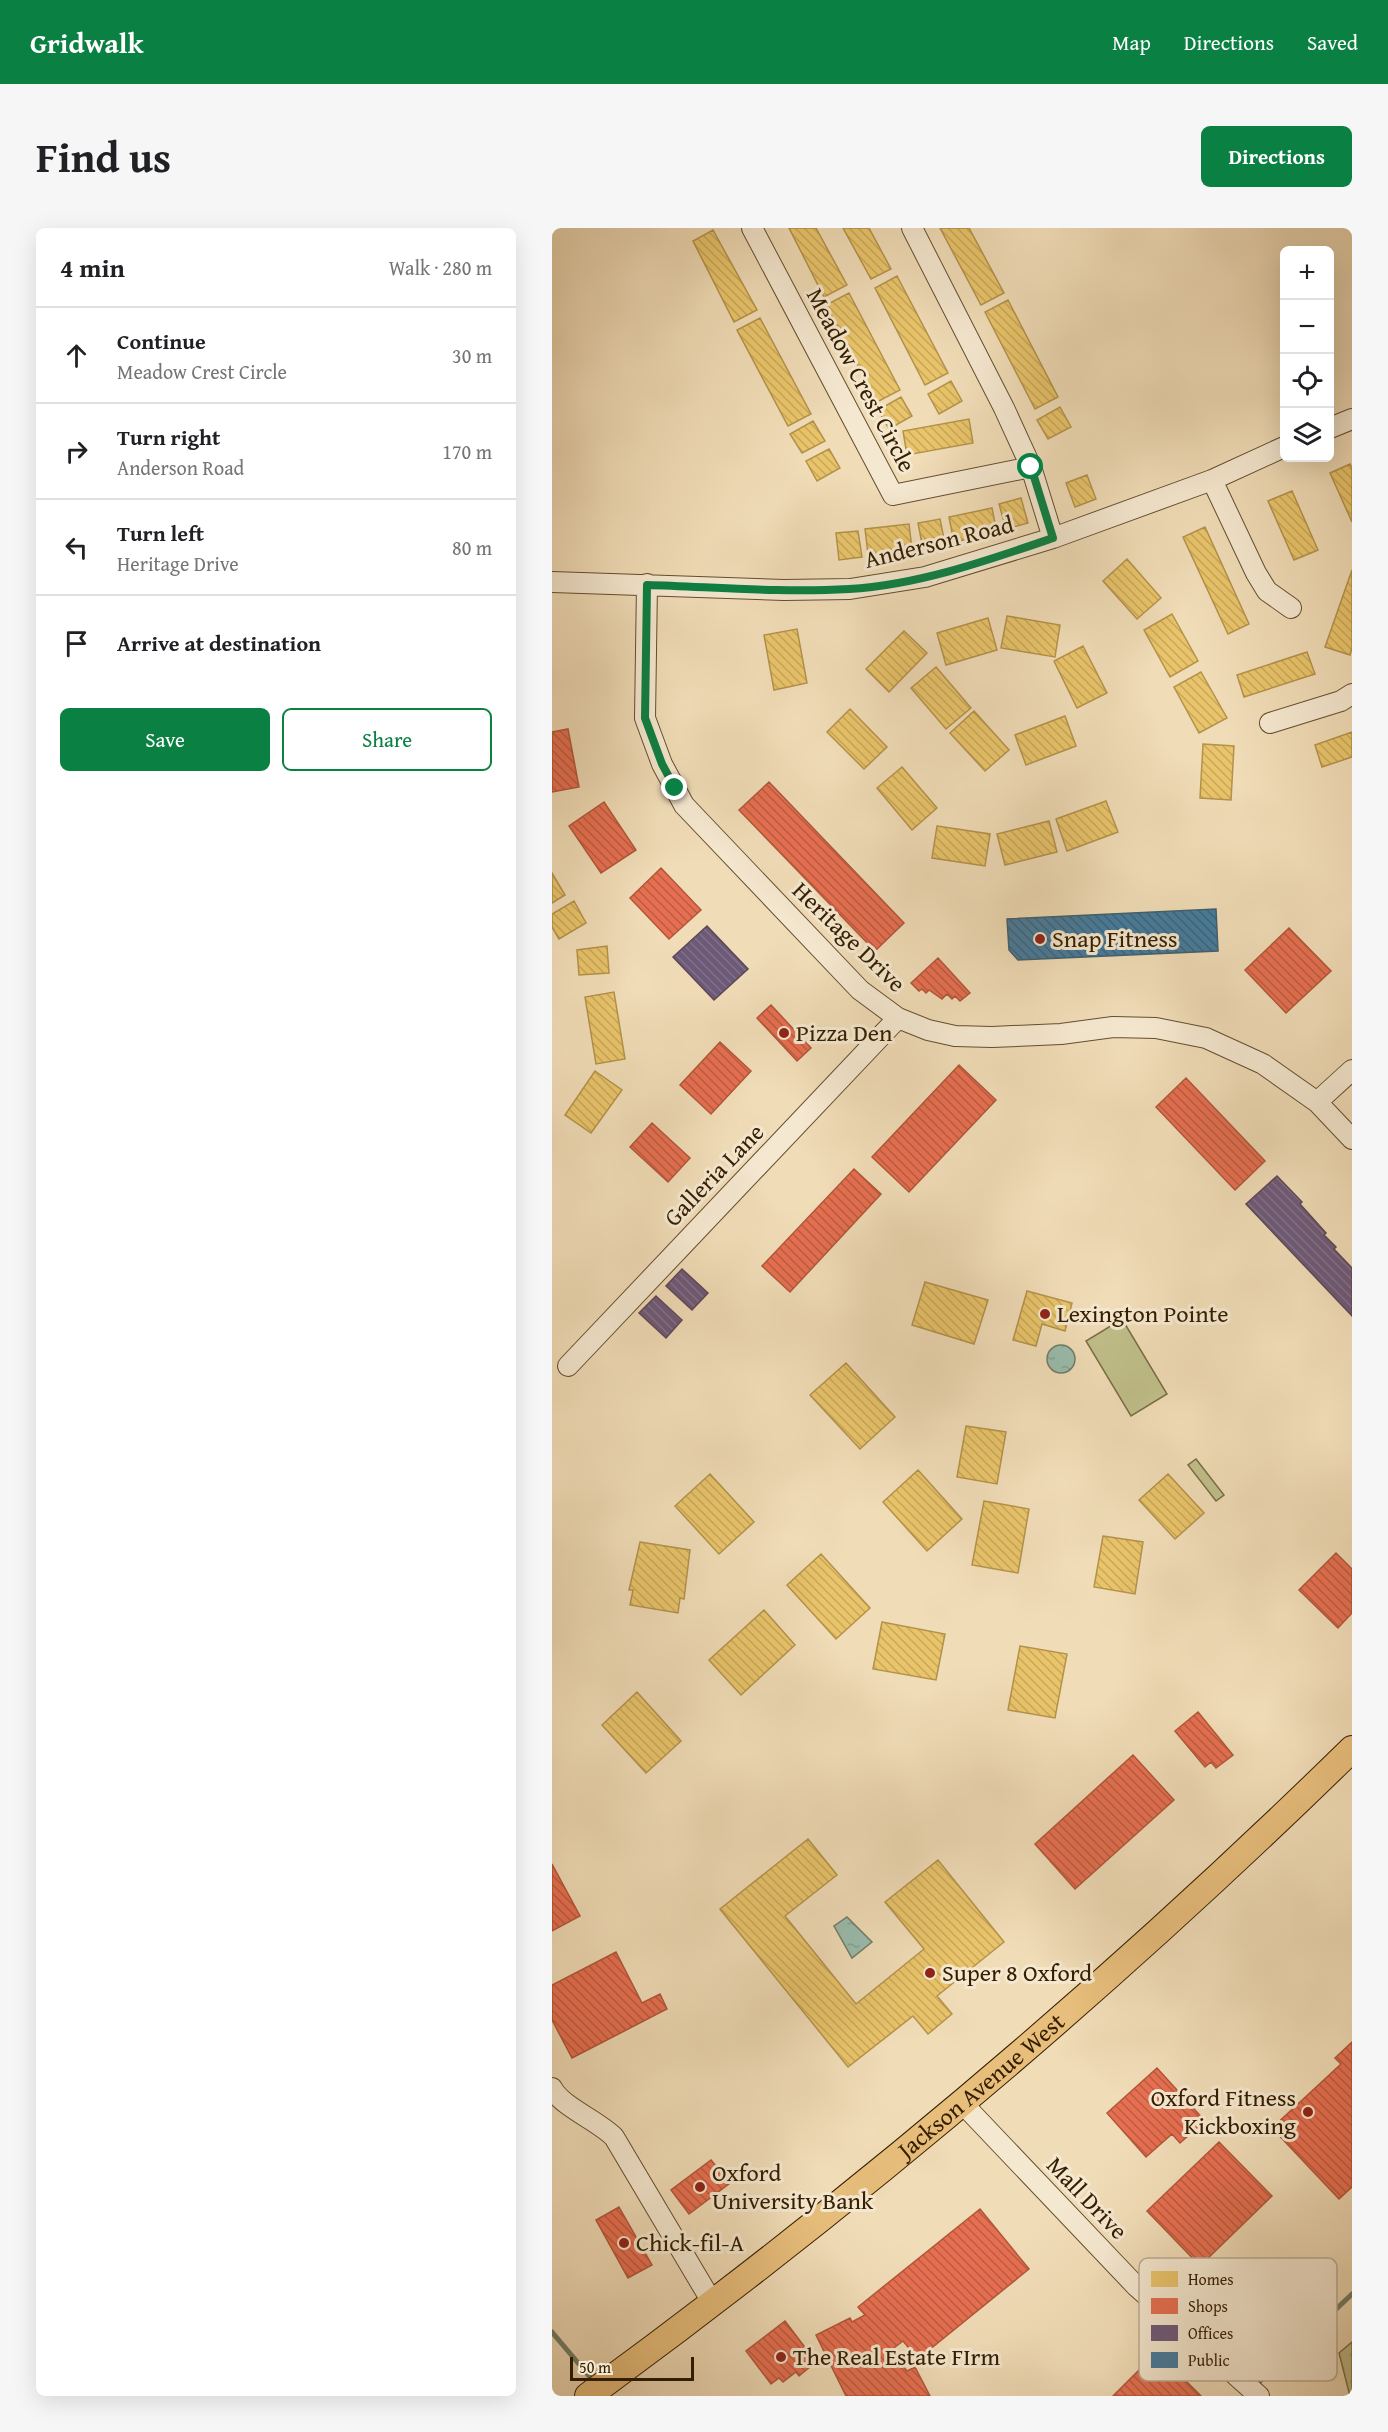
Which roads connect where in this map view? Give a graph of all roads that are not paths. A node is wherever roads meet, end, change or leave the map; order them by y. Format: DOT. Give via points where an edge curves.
graph roads {
  1 [pos="752,228"];
  2 [pos="912,228"];
  3 [pos="1352,419"];
  4 [pos="1334,426"];
  5 [pos="1280,449"];
  6 [pos="1031,467"];
  7 [pos="1212,480"];
  8 [pos="1053,538"];
  9 [pos="552,582"];
  10 [pos="647,585"];
  11 [pos="1291,608"];
  12 [pos="1352,694"];
  13 [pos="1270,723"];
  14 [pos="898,1018"];
  15 [pos="1352,1070"];
  16 [pos="1317,1102"];
  17 [pos="1352,1139"];
  18 [pos="568,1366"];
  19 [pos="1352,1749"];
  20 [pos="552,2088"];
  21 [pos="963,2104"];
  22 [pos="1139,2289"];
  23 [pos="712,2302"];
  24 [pos="1242,2381"];
  25 [pos="588,2396"];
  26 [pos="1259,2396"];
  1 -- 6 [label="street, Meadow Crest Circle" via="893,495"];
  2 -- 6 [label="street"];
  3 -- 4 [label="street"];
  5 -- 7 [label="street, Anderson Road"];
  6 -- 8 [label="street"];
  7 -- 8 [label="street, Anderson Road"];
  7 -- 11 [label="street" via="1267,591"];
  8 -- 10 [label="street, Anderson Road" via="925,577 850,589"];
  9 -- 10 [label="street, Anderson Road"];
  10 -- 14 [label="street, Heritage Drive" via="645,718 662,764 684,805 860,990"];
  12 -- 13 [label="street"];
  14 -- 16 [label="street, Heritage Drive" via="928,1030 980,1038 1113,1027 1156,1028 1206,1038 1263,1064"];
  14 -- 18 [label="street, Galleria Lane"];
  15 -- 16 [label="street"];
  16 -- 17 [label="street, Heritage Drive"];
  19 -- 21 [label="main road, Jackson Avenue West" via="1159,1934"];
  20 -- 23 [label="street" via="569,2107 596,2121 614,2137"];
  21 -- 22 [label="street, Mall Drive"];
  21 -- 23 [label="main road, Jackson Avenue West" via="834,2210"];
  23 -- 25 [label="main road, Jackson Avenue West"];
  24 -- 26 [label="street, Mall Drive"];
}
